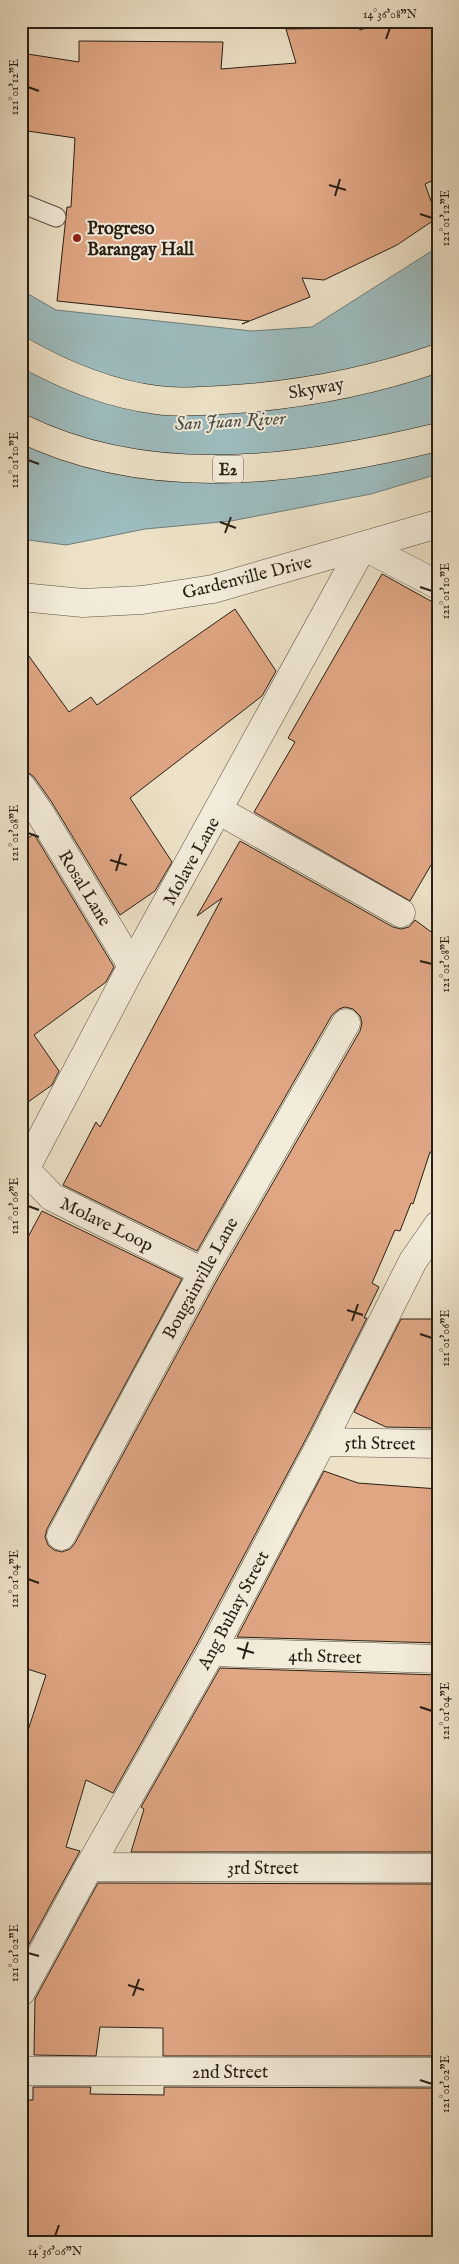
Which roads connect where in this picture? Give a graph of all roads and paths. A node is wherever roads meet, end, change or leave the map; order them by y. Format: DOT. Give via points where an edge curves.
graph roads {
  1 [pos="21,203"];
  2 [pos="56,217"];
  3 [pos="21,351"];
  4 [pos="438,358"];
  5 [pos="21,428"];
  6 [pos="438,437"];
  7 [pos="438,524"];
  8 [pos="363,546"];
  9 [pos="438,585"];
  10 [pos="21,597"];
  11 [pos="21,786"];
  12 [pos="218,810"];
  13 [pos="30,816"];
  14 [pos="401,913"];
  15 [pos="132,966"];
  16 [pos="346,1023"];
  17 [pos="22,1171"];
  18 [pos="438,1225"];
  19 [pos="203,1272"];
  20 [pos="322,1442"];
  21 [pos="438,1444"];
  22 [pos="61,1536"];
  23 [pos="212,1652"];
  24 [pos="438,1659"];
  25 [pos="89,1867"];
  26 [pos="438,1868"];
  27 [pos="21,1992"];
  28 [pos="21,2071"];
  29 [pos="438,2072"];
  1 -- 2 [label="lane"];
  3 -- 4 [label="highway, Skyway" via="77,379 126,395 190,402 320,389 403,370"];
  5 -- 6 [label="highway, E2" via="103,457 150,466 193,468 242,469 301,463 372,453"];
  7 -- 8 [label="street, Gardenville Drive"];
  8 -- 9 [label="street"];
  8 -- 10 [label="street, Gardenville Drive" via="214,589 142,600 83,603"];
  8 -- 12 [label="street, Molave Lane"];
  11 -- 13 [label="street, Rosal Lane"];
  12 -- 14 [label="street"];
  12 -- 15 [label="street, Molave Lane"];
  13 -- 15 [label="street, Rosal Lane"];
  15 -- 17 [label="street, Molave Lane"];
  16 -- 19 [label="street, Bougainville Lane"];
  17 -- 19 [label="street, Molave Loop" via="52,1197"];
  18 -- 20 [label="street, Ang Buhay Street" via="413,1261"];
  19 -- 22 [label="street, Bougainville Lane"];
  20 -- 21 [label="street, 5th Street"];
  20 -- 23 [label="street, Ang Buhay Street"];
  23 -- 24 [label="street, 4th Street"];
  23 -- 25 [label="street, Ang Buhay Street"];
  25 -- 26 [label="street, 3rd Street"];
  25 -- 27 [label="street, Ang Buhay Street"];
  28 -- 29 [label="street, 2nd Street"];
}
